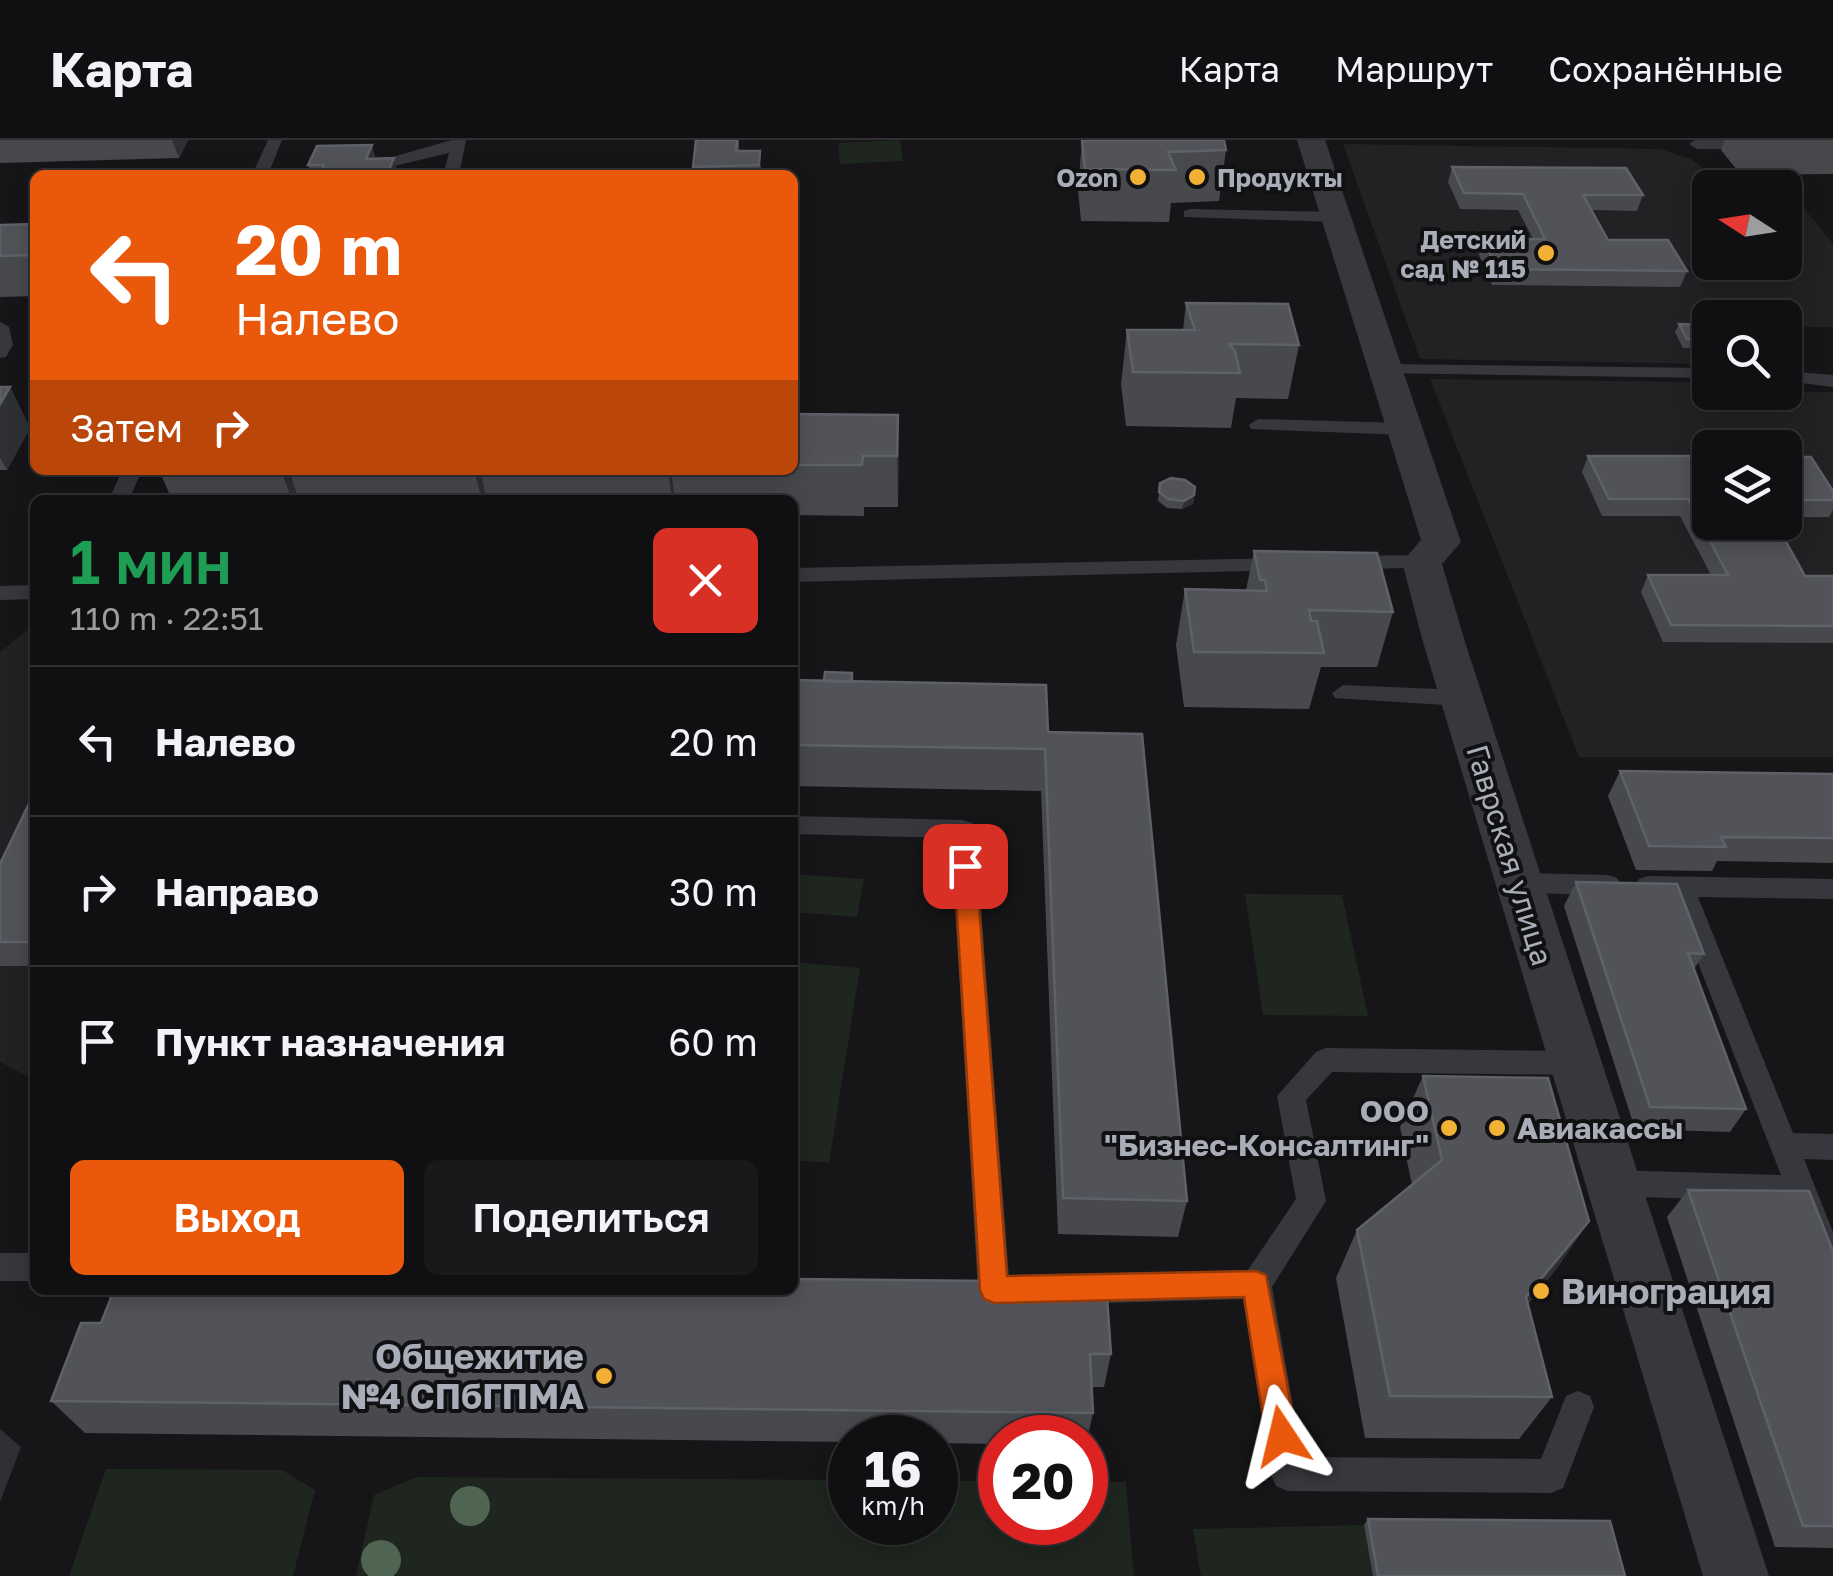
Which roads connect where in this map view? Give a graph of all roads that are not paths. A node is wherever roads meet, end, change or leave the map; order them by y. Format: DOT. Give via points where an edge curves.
graph roads {
  1 [pos="275,140"];
  2 [pos="1310,140"];
  3 [pos="458,143"];
  4 [pos="1697,144"];
  5 [pos="1774,144"];
  6 [pos="262,170"];
  7 [pos="356,170"];
  8 [pos="452,170"];
  9 [pos="1190,214"];
  10 [pos="1336,217"];
  11 [pos="0,327"];
  12 [pos="0,352"];
  13 [pos="1384,368"];
  14 [pos="1692,372"];
  15 [pos="1802,378"];
  16 [pos="1833,381"];
  17 [pos="1258,425"];
  18 [pos="1404,428"];
  19 [pos="1422,562"];
  20 [pos="798,574"];
  21 [pos="30,592"];
  22 [pos="0,594"];
  23 [pos="1343,693"];
  24 [pos="1461,698"];
  25 [pos="798,825"];
  26 [pos="1520,883"];
  27 [pos="1681,887"];
  28 [pos="1833,889"];
  29 [pos="1575,1063"];
  30 [pos="1784,1146"];
  31 [pos="1833,1146"];
  32 [pos="1612,1183"];
  33 [pos="1801,1189"];
  34 [pos="0,1267"];
  35 [pos="30,1268"];
  36 [pos="1833,1270"];
  37 [pos="1256,1284"];
  38 [pos="957,1289"];
  39 [pos="994,1290"];
  40 [pos="1578,1407"];
  41 [pos="1736,1576"];
  1 -- 6 [label="lane"];
  2 -- 10 [label="street"];
  3 -- 7 [label="lane"];
  3 -- 8 [label="lane"];
  4 -- 5 [label="lane"];
  9 -- 10 [label="lane"];
  10 -- 13 [label="street"];
  11 -- 12 [label="lane"];
  13 -- 14 [label="lane"];
  13 -- 18 [label="street"];
  15 -- 16 [label="lane"];
  17 -- 18 [label="lane"];
  18 -- 19 [label="street" via="1441,542"];
  19 -- 20 [label="lane"];
  19 -- 24 [label="street, Гаврская улица"];
  21 -- 22 [label="lane"];
  23 -- 24 [label="lane"];
  24 -- 26 [label="street, Гаврская улица"];
  25 -- 39 [label="lane" via="962,828"];
  26 -- 27 [label="lane"];
  26 -- 29 [label="street, Гаврская улица"];
  27 -- 28 [label="lane"];
  27 -- 30 [label="lane"];
  29 -- 32 [label="street, Гаврская улица"];
  29 -- 37 [label="lane" via="1326,1060 1292,1096 1312,1201"];
  30 -- 31 [label="lane"];
  30 -- 33 [label="lane"];
  32 -- 33 [label="lane"];
  32 -- 41 [label="street, Гаврская улица"];
  33 -- 36 [label="lane"];
  34 -- 35 [label="lane"];
  37 -- 39 [label="lane"];
  37 -- 40 [label="lane" via="1288,1474 1550,1476"];
  38 -- 39 [label="lane"];
}
